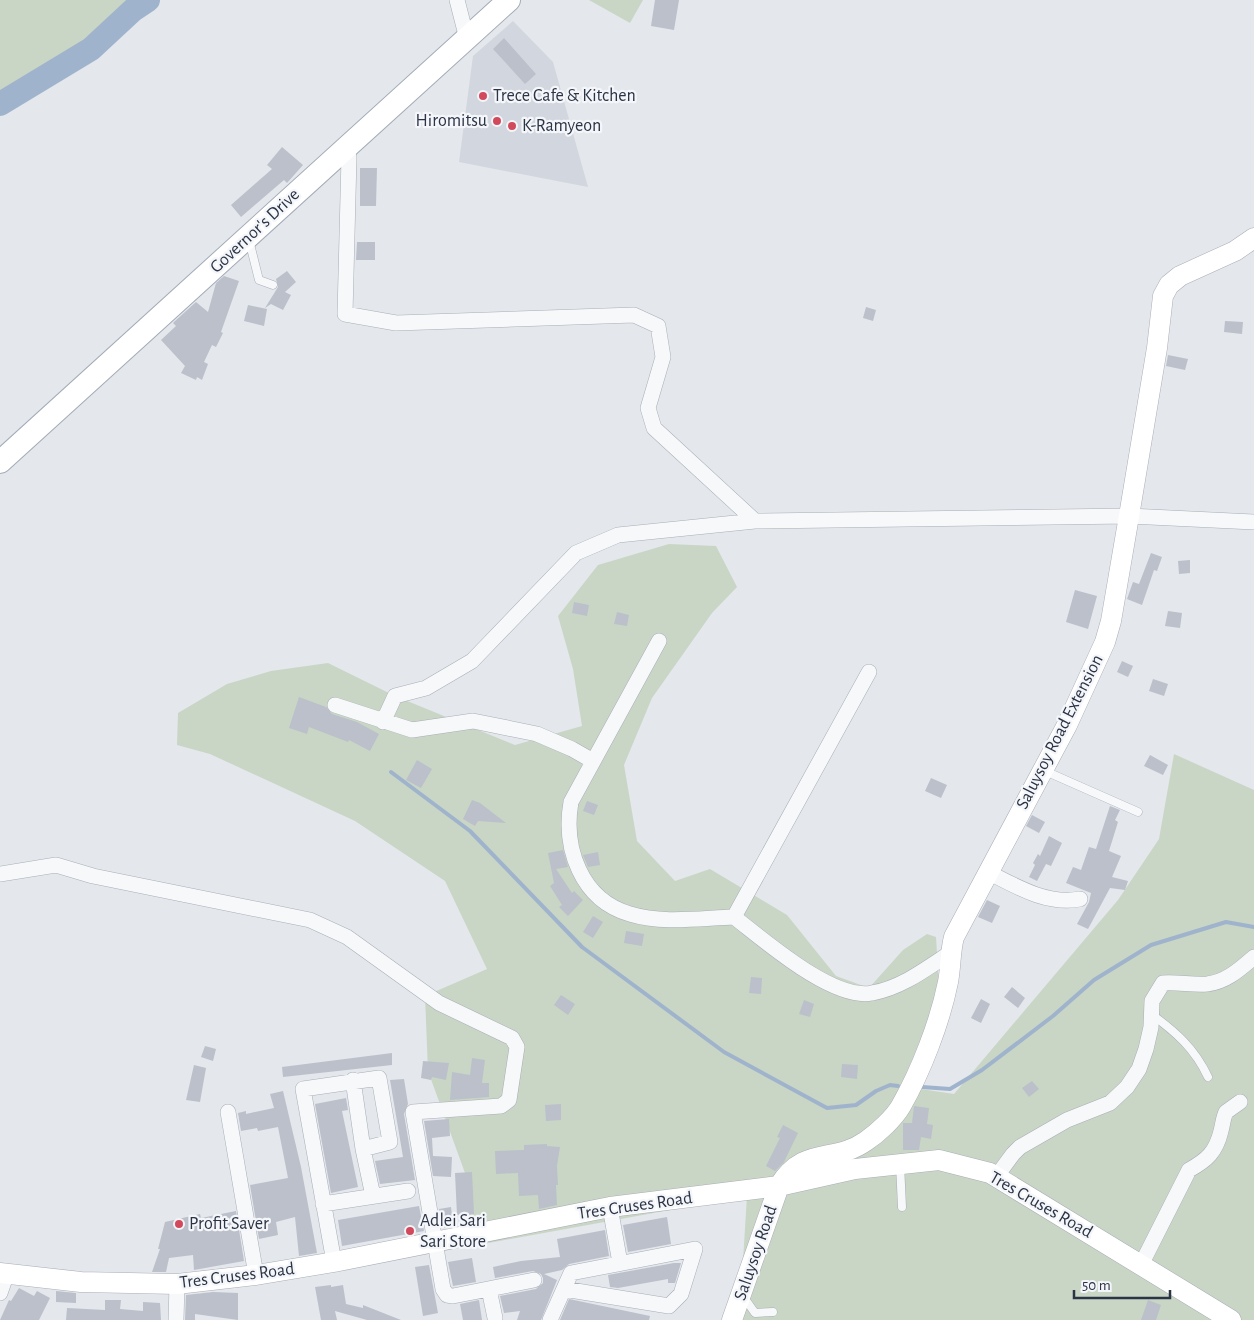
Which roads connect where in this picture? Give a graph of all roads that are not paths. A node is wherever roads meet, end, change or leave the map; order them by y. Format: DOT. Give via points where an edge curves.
graph roads {
  1 [pos="457,0"];
  2 [pos="509,0"];
  3 [pos="466,39"];
  4 [pos="343,150"];
  5 [pos="249,238"];
  6 [pos="1254,238"];
  7 [pos="273,285"];
  8 [pos="0,462"];
  9 [pos="1129,516"];
  10 [pos="755,521"];
  11 [pos="1254,522"];
  12 [pos="658,641"];
  13 [pos="869,672"];
  14 [pos="334,706"];
  15 [pos="383,722"];
  16 [pos="594,761"];
  17 [pos="1043,770"];
  18 [pos="1138,812"];
  19 [pos="988,872"];
  20 [pos="0,874"];
  21 [pos="1080,899"];
  22 [pos="734,917"];
  23 [pos="950,953"];
  24 [pos="1254,957"];
  25 [pos="1151,1014"];
  26 [pos="1208,1077"];
  27 [pos="353,1080"];
  28 [pos="1240,1102"];
  29 [pos="228,1112"];
  30 [pos="363,1149"];
  31 [pos="900,1164"];
  32 [pos="996,1177"];
  33 [pos="779,1186"];
  34 [pos="408,1191"];
  35 [pos="372,1196"];
  36 [pos="323,1204"];
  37 [pos="610,1207"];
  38 [pos="902,1208"];
  39 [pos="433,1242"];
  40 [pos="334,1262"];
  41 [pos="620,1263"];
  42 [pos="1141,1265"];
  43 [pos="4,1273"];
  44 [pos="256,1274"];
  45 [pos="534,1280"];
  46 [pos="177,1284"];
  47 [pos="489,1289"];
  48 [pos="564,1289"];
  49 [pos="0,1293"];
  50 [pos="741,1294"];
  51 [pos="773,1312"];
  52 [pos="495,1318"];
  53 [pos="176,1320"];
  54 [pos="550,1320"];
  55 [pos="732,1320"];
  56 [pos="1231,1320"];
  1 -- 3 [label="street"];
  2 -- 3 [label="main road, Governor's Drive"];
  3 -- 4 [label="main road, Governor's Drive"];
  4 -- 5 [label="main road, Governor's Drive"];
  4 -- 10 [label="street" via="349,157 345,314 396,323 634,315 658,326 663,357 648,408 654,428"];
  5 -- 7 [label="lane" via="259,280"];
  5 -- 8 [label="main road, Governor's Drive"];
  6 -- 9 [label="main road, Saluysoy Road Extension" via="1235,251 1180,276 1169,285 1163,296"];
  9 -- 10 [label="street"];
  9 -- 11 [label="street"];
  9 -- 17 [label="main road, Saluysoy Road Extension" via="1105,642"];
  10 -- 15 [label="street" via="618,535 576,553 472,661 426,688 395,696"];
  12 -- 16 [label="street"];
  13 -- 22 [label="street"];
  14 -- 15 [label="street"];
  15 -- 16 [label="street" via="412,730 473,721 536,734"];
  16 -- 22 [label="street" via="571,802 568,821 576,866 587,885 606,902 630,914 667,919"];
  17 -- 18 [label="lane"];
  17 -- 19 [label="main road, Saluysoy Road Extension"];
  19 -- 21 [label="street" via="1044,897 1058,901"];
  19 -- 23 [label="main road, Saluysoy Road Extension" via="954,937"];
  20 -- 39 [label="street" via="56,865 93,876 310,920 347,937 439,1003 512,1038 517,1047 509,1100 500,1106 412,1112"];
  22 -- 23 [label="street" via="788,959 850,993 870,994 895,986"];
  23 -- 33 [label="main road, Saluysoy Road Extension" via="948,982 938,1016 900,1108 866,1141 850,1149 797,1164"];
  24 -- 25 [label="street" via="1233,975 1219,981 1207,984 1163,983 1155,993"];
  25 -- 26 [label="lane" via="1178,1033"];
  25 -- 32 [label="street" via="1146,1049 1139,1069 1114,1100 1067,1120 1026,1143"];
  27 -- 30 [label="street"];
  27 -- 30 [label="street" via="379,1078 390,1142"];
  27 -- 36 [label="street" via="303,1089"];
  28 -- 42 [label="street" via="1226,1112 1211,1156 1189,1170"];
  29 -- 44 [label="street"];
  30 -- 35 [label="street"];
  31 -- 32 [label="main road, Tres Cruses Road" via="939,1160"];
  31 -- 33 [label="main road, Tres Cruses Road"];
  31 -- 38 [label="lane"];
  32 -- 42 [label="main road, Tres Cruses Road"];
  33 -- 37 [label="main road, Tres Cruses Road"];
  33 -- 50 [label="main road, Saluysoy Road"];
  34 -- 35 [label="street"];
  35 -- 36 [label="street"];
  36 -- 40 [label="street"];
  37 -- 39 [label="main road, Tres Cruses Road"];
  37 -- 41 [label="street"];
  39 -- 40 [label="main road, Tres Cruses Road"];
  39 -- 47 [label="street" via="447,1295"];
  40 -- 44 [label="main road, Tres Cruses Road"];
  41 -- 48 [label="street" via="571,1272"];
  41 -- 48 [label="street" via="695,1249 681,1294 669,1306"];
  42 -- 56 [label="main road, Tres Cruses Road"];
  43 -- 46 [label="main road, Tres Cruses Road" via="81,1282"];
  43 -- 49 [label="street"];
  44 -- 46 [label="main road, Tres Cruses Road"];
  45 -- 47 [label="street"];
  46 -- 53 [label="street"];
  47 -- 52 [label="street"];
  48 -- 54 [label="street"];
  50 -- 51 [label="lane" via="755,1312"];
  50 -- 55 [label="main road, Saluysoy Road"];
}
